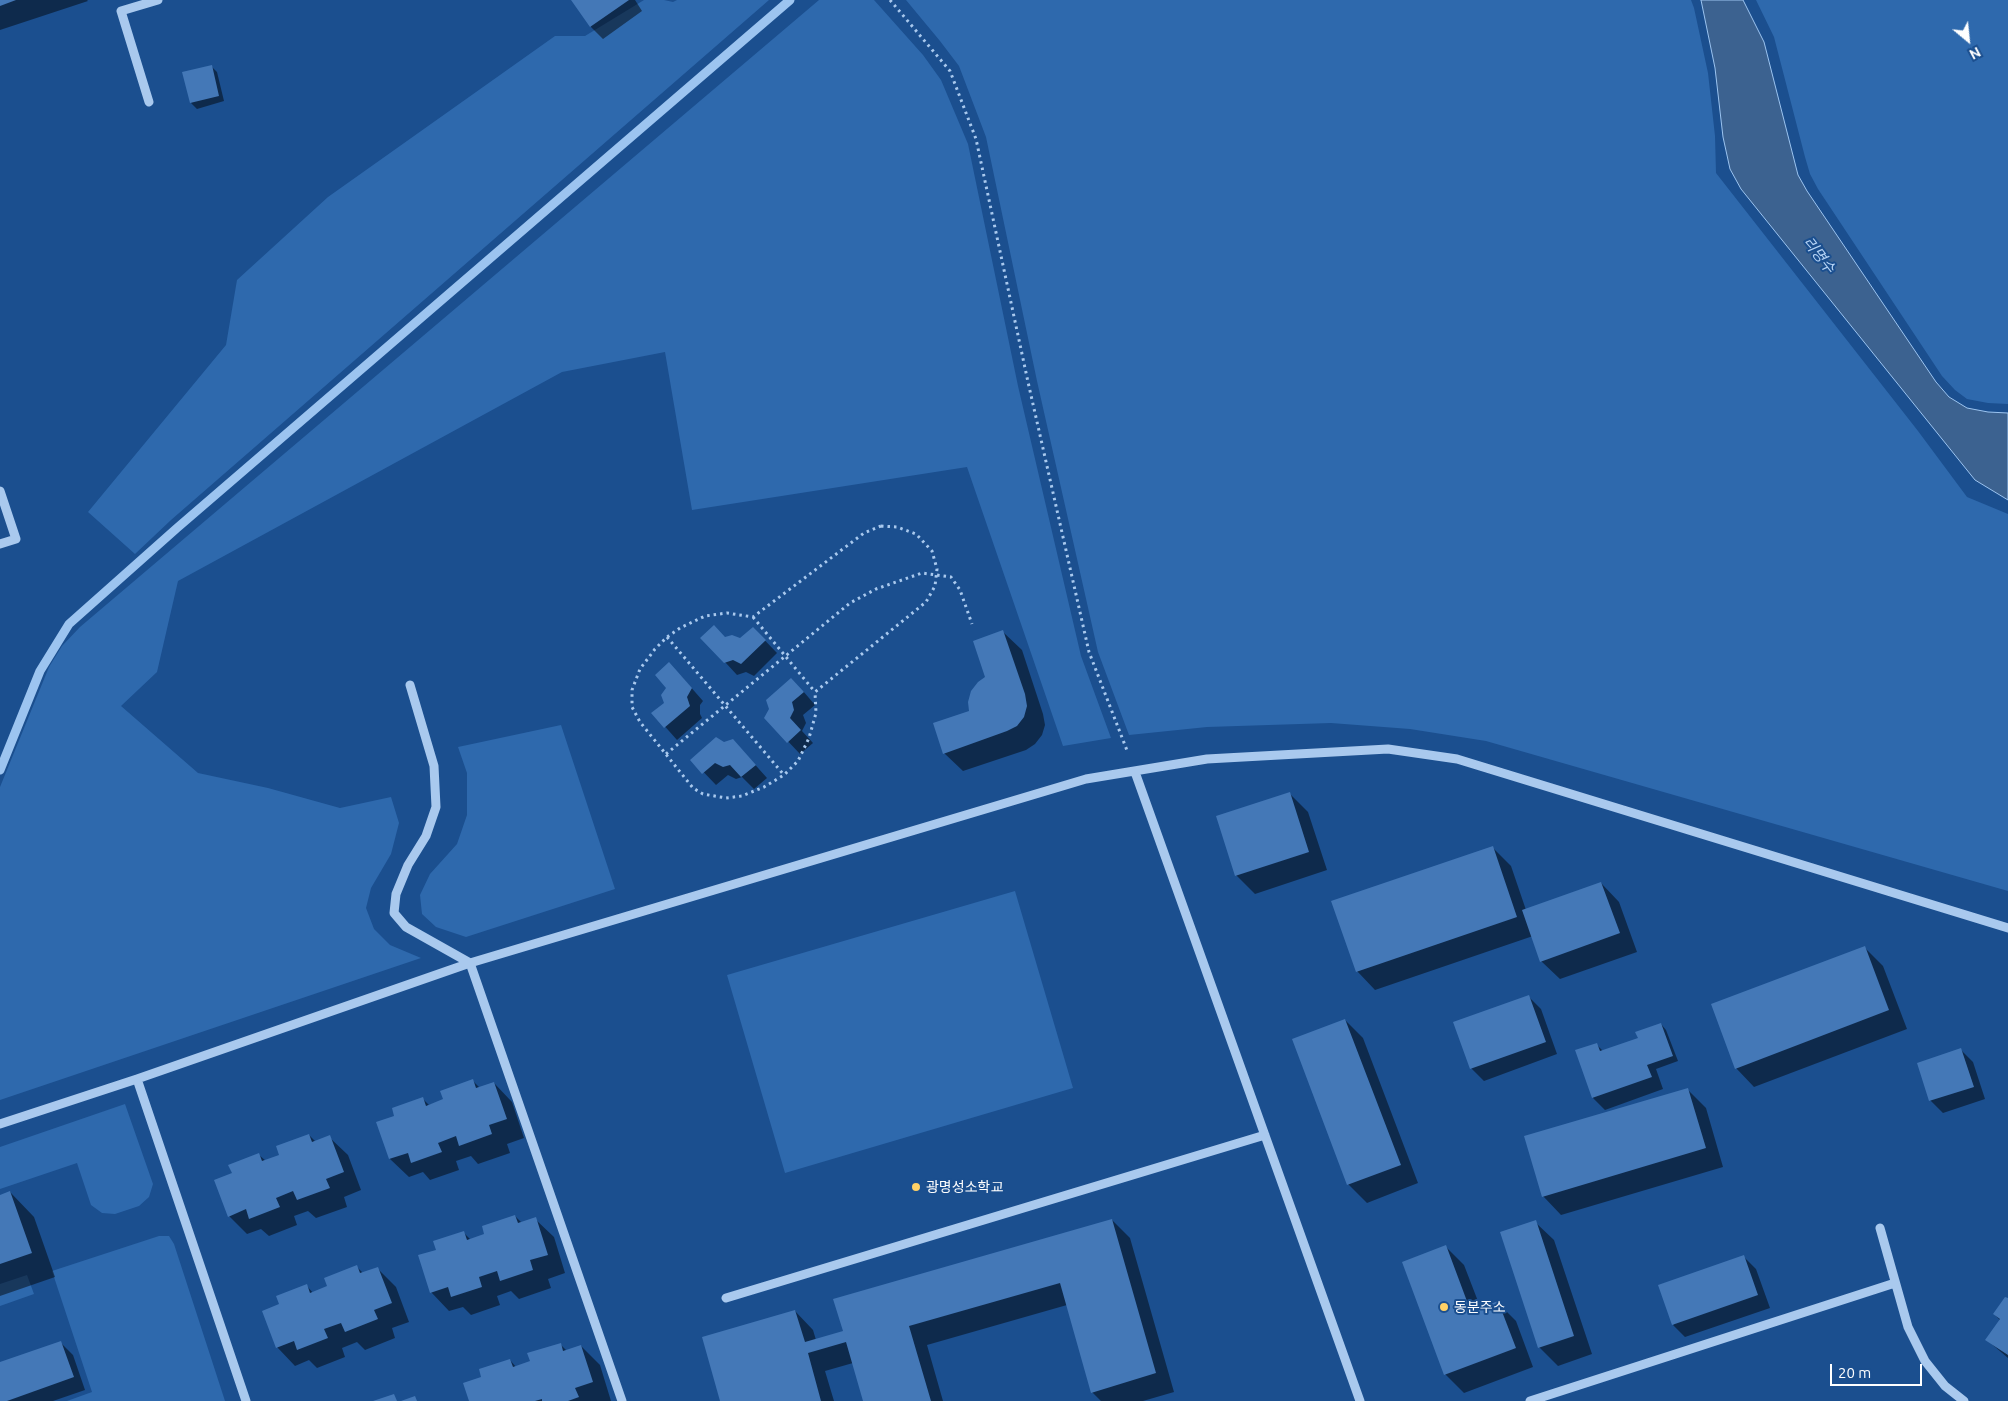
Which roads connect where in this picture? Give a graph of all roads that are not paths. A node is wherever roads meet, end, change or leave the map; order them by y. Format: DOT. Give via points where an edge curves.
graph roads {
  1 [pos="158,0"];
  2 [pos="149,102"];
  3 [pos="0,491"];
  4 [pos="0,544"];
  5 [pos="410,685"];
  6 [pos="1135,772"];
  7 [pos="2008,928"];
  8 [pos="470,963"];
  9 [pos="137,1079"];
  10 [pos="0,1124"];
  11 [pos="1265,1136"];
  12 [pos="1880,1228"];
  13 [pos="1895,1283"];
  14 [pos="726,1298"];
  15 [pos="1541,1399"];
  16 [pos="246,1401"];
  17 [pos="622,1401"];
  18 [pos="1360,1401"];
  19 [pos="1530,1401"];
  20 [pos="1964,1401"];
  1 -- 2 [label="street" via="121,11"];
  3 -- 4 [label="street" via="16,539"];
  5 -- 8 [label="street" via="434,766 436,807 426,836 408,865 396,894 394,913 406,927"];
  6 -- 7 [label="street" via="1207,758 1388,749 1457,759"];
  6 -- 8 [label="street" via="1086,779"];
  6 -- 11 [label="street"];
  8 -- 9 [label="street"];
  8 -- 17 [label="street"];
  9 -- 10 [label="street"];
  9 -- 16 [label="street"];
  11 -- 14 [label="street"];
  11 -- 18 [label="street"];
  12 -- 13 [label="street"];
  13 -- 15 [label="street"];
  13 -- 20 [label="street" via="1908,1327 1925,1361 1945,1386"];
  15 -- 19 [label="street"];
}
